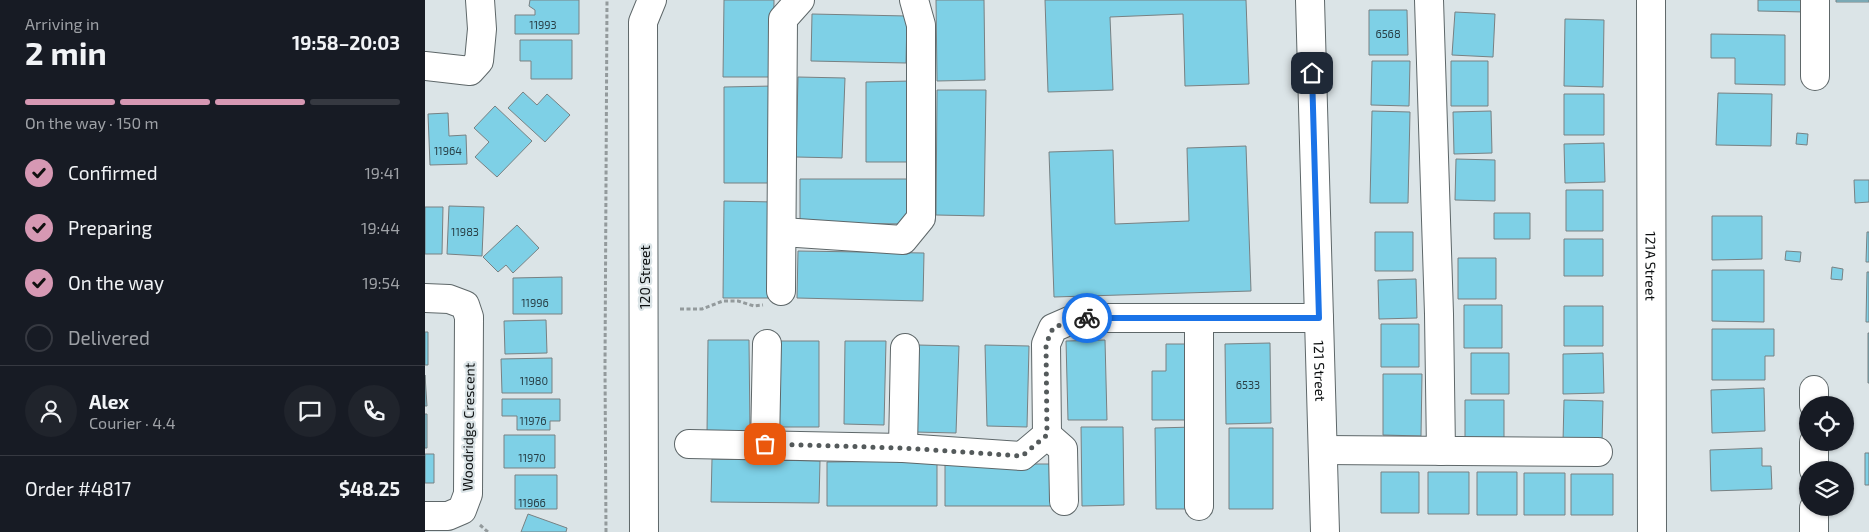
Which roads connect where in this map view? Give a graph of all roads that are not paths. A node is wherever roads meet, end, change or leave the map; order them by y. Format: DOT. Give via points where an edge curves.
graph roads {
  1 [pos="479,0"];
  2 [pos="800,0"];
  3 [pos="915,0"];
  4 [pos="1310,0"];
  5 [pos="1429,0"];
  6 [pos="1651,0"];
  7 [pos="1815,0"];
  8 [pos="643,7"];
  9 [pos="425,66"];
  10 [pos="1815,76"];
  11 [pos="782,232"];
  12 [pos="781,291"];
  13 [pos="425,298"];
  14 [pos="1199,318"];
  15 [pos="1319,318"];
  16 [pos="767,344"];
  17 [pos="905,348"];
  18 [pos="1047,435"];
  19 [pos="689,444"];
  20 [pos="765,444"];
  21 [pos="903,448"];
  22 [pos="1323,450"];
  23 [pos="1441,451"];
  24 [pos="1598,452"];
  25 [pos="1064,501"];
  26 [pos="1199,506"];
  27 [pos="425,516"];
  28 [pos="1814,516"];
  29 [pos="645,532"];
  30 [pos="1325,532"];
  31 [pos="1652,532"];
  32 [pos="1814,532"];
  1 -- 9 [label="street" via="482,29 479,61 469,71"];
  2 -- 11 [label="street" via="783,19"];
  3 -- 11 [label="street" via="921,25 921,218 903,240"];
  4 -- 15 [label="street, 121 Street"];
  5 -- 23 [label="street"];
  6 -- 31 [label="street, 121A Street"];
  7 -- 10 [label="street"];
  8 -- 29 [label="street, 120 Street"];
  11 -- 12 [label="street"];
  13 -- 27 [label="street, Woodridge Crescent" via="449,299 465,305 469,317 468,494 462,510 448,516"];
  14 -- 15 [label="street"];
  14 -- 18 [label="street" via="1076,318 1053,328 1046,344"];
  14 -- 26 [label="street"];
  15 -- 22 [label="street, 121 Street"];
  16 -- 20 [label="street"];
  17 -- 21 [label="street"];
  18 -- 21 [label="street" via="1022,456"];
  18 -- 25 [label="street" via="1063,449"];
  19 -- 20 [label="street"];
  20 -- 21 [label="street"];
  22 -- 23 [label="street"];
  22 -- 30 [label="street, 121 Street"];
  23 -- 24 [label="street"];
  28 -- 32 [label="street"];
}
